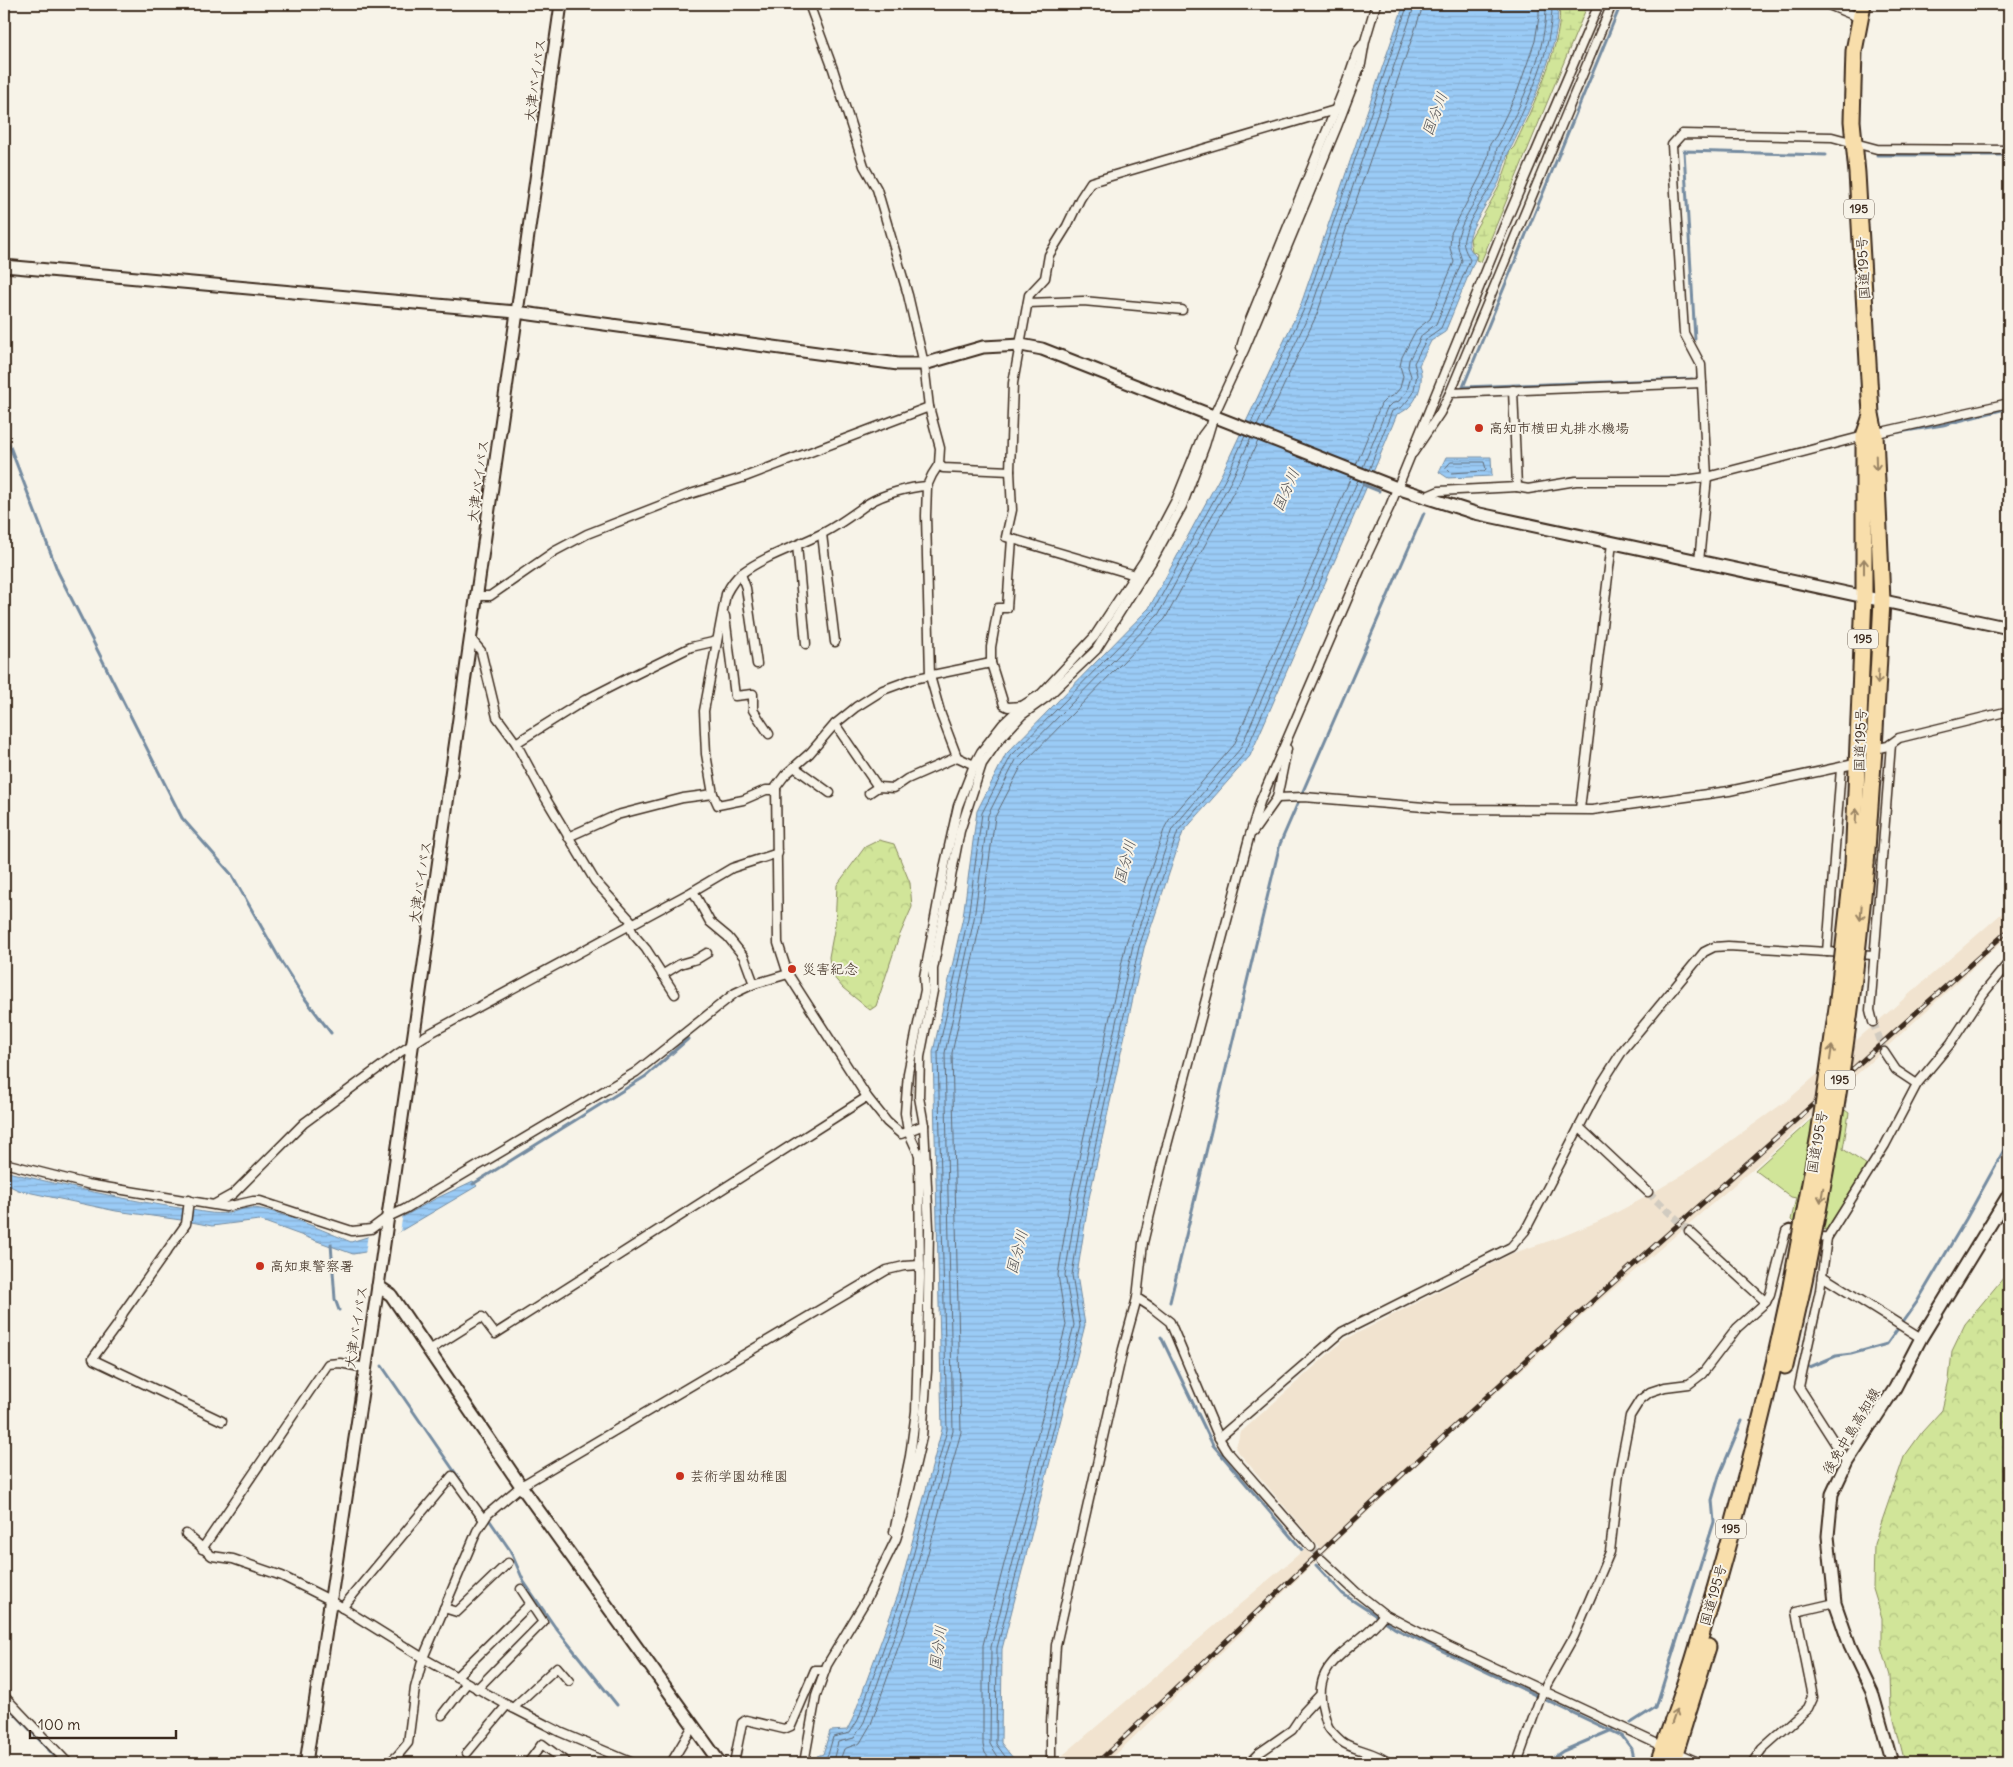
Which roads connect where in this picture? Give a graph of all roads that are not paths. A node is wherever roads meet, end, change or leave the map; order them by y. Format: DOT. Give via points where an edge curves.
graph roads {
  1 [pos="562,4"];
  2 [pos="809,4"];
  3 [pos="1376,4"];
  4 [pos="1599,4"];
  5 [pos="1612,4"];
  6 [pos="1826,4"];
  7 [pos="1862,11"];
  8 [pos="1365,41"];
  9 [pos="1335,110"];
  10 [pos="1854,142"];
  11 [pos="2009,150"];
  12 [pos="4,266"];
  13 [pos="1028,303"];
  14 [pos="1182,310"];
  15 [pos="516,312"];
  16 [pos="1021,345"];
  17 [pos="924,364"];
  18 [pos="1233,372"];
  19 [pos="1702,383"];
  20 [pos="1513,390"];
  21 [pos="1450,393"];
  22 [pos="2009,403"];
  23 [pos="929,408"];
  24 [pos="1217,416"];
  25 [pos="1869,435"];
  26 [pos="1409,457"];
  27 [pos="939,464"];
  28 [pos="1010,471"];
  29 [pos="1707,477"];
  30 [pos="927,486"];
  31 [pos="1393,486"];
  32 [pos="1516,487"];
  33 [pos="1425,497"];
  34 [pos="822,534"];
  35 [pos="1012,539"];
  36 [pos="1612,542"];
  37 [pos="797,545"];
  38 [pos="1147,562"];
  39 [pos="1699,562"];
  40 [pos="741,574"];
  41 [pos="1135,575"];
  42 [pos="477,596"];
  43 [pos="1864,596"];
  44 [pos="1882,602"];
  45 [pos="724,612"];
  46 [pos="2009,628"];
  47 [pos="471,639"];
  48 [pos="717,641"];
  49 [pos="835,642"];
  50 [pos="806,644"];
  51 [pos="991,663"];
  52 [pos="757,664"];
  53 [pos="930,676"];
  54 [pos="1022,706"];
  55 [pos="2009,710"];
  56 [pos="835,724"];
  57 [pos="769,734"];
  58 [pos="1289,734"];
  59 [pos="516,743"];
  60 [pos="1891,744"];
  61 [pos="1874,749"];
  62 [pos="958,757"];
  63 [pos="1859,763"];
  64 [pos="974,765"];
  65 [pos="794,767"];
  66 [pos="1841,768"];
  67 [pos="878,787"];
  68 [pos="776,790"];
  69 [pos="830,793"];
  70 [pos="869,793"];
  71 [pos="713,794"];
  72 [pos="1276,798"];
  73 [pos="1580,809"];
  74 [pos="568,837"];
  75 [pos="1249,838"];
  76 [pos="778,853"];
  77 [pos="1860,864"];
  78 [pos="693,891"];
  79 [pos="631,924"];
  80 [pos="1827,952"];
  81 [pos="707,953"];
  82 [pos="1874,955"];
  83 [pos="2009,962"];
  84 [pos="788,974"];
  85 [pos="662,975"];
  86 [pos="754,984"];
  87 [pos="675,994"];
  88 [pos="1873,1022"];
  89 [pos="411,1045"];
  90 [pos="1884,1052"];
  91 [pos="1917,1084"];
  92 [pos="867,1097"];
  93 [pos="924,1125"];
  94 [pos="1579,1127"];
  95 [pos="908,1131"];
  96 [pos="4,1163"];
  97 [pos="1648,1192"];
  98 [pos="2009,1194"];
  99 [pos="189,1204"];
  100 [pos="215,1204"];
  101 [pos="386,1220"];
  102 [pos="1689,1231"];
  103 [pos="1827,1238"];
  104 [pos="920,1265"];
  105 [pos="1822,1276"];
  106 [pos="378,1286"];
  107 [pos="1137,1298"];
  108 [pos="1766,1302"];
  109 [pos="1921,1338"];
  110 [pos="428,1351"];
  111 [pos="364,1368"];
  112 [pos="222,1421"];
  113 [pos="1219,1438"];
  114 [pos="1847,1462"];
  115 [pos="521,1486"];
  116 [pos="484,1520"];
  117 [pos="186,1534"];
  118 [pos="1311,1547"];
  119 [pos="202,1548"];
  120 [pos="889,1554"];
  121 [pos="1322,1560"];
  122 [pos="508,1563"];
  123 [pos="520,1589"];
  124 [pos="330,1600"];
  125 [pos="1836,1603"];
  126 [pos="530,1604"];
  127 [pos="342,1608"];
  128 [pos="444,1608"];
  129 [pos="1381,1618"];
  130 [pos="422,1658"];
  131 [pos="825,1670"];
  132 [pos="456,1677"];
  133 [pos="569,1682"];
  134 [pos="467,1683"];
  135 [pos="477,1689"];
  136 [pos="1543,1691"];
  137 [pos="4,1696"];
  138 [pos="1319,1696"];
  139 [pos="510,1707"];
  140 [pos="442,1715"];
  141 [pos="692,1726"];
  142 [pos="468,1753"];
  143 [pos="1671,1754"];
  144 [pos="68,1763"];
  145 [pos="306,1763"];
  146 [pos="389,1763"];
  147 [pos="528,1763"];
  148 [pos="567,1763"];
  149 [pos="632,1763"];
  150 [pos="671,1763"];
  151 [pos="720,1763"];
  152 [pos="734,1763"];
  153 [pos="804,1763"];
  154 [pos="1051,1763"];
  155 [pos="1249,1763"];
  156 [pos="1389,1763"];
  157 [pos="1517,1763"];
  158 [pos="1658,1763"];
  159 [pos="1700,1763"];
  160 [pos="1752,1763"];
  161 [pos="1892,1763"];
  1 -- 15 [label="street, 大津バイパス"];
  2 -- 17 [label="street" via="864,166 878,189"];
  3 -- 8 [label="street"];
  4 -- 26 [label="street"];
  5 -- 21 [label="street"];
  6 -- 7 [label="street"];
  7 -- 10 [label="highway, 国道195号 / 195" via="1854,51"];
  8 -- 9 [label="street"];
  8 -- 18 [label="street" via="1361,64 1336,129"];
  9 -- 13 [label="street" via="1091,182 1049,255 1045,278 1029,295"];
  9 -- 18 [label="street" via="1247,327"];
  10 -- 11 [label="street" via="1878,149"];
  10 -- 19 [label="street" via="1832,137 1682,134 1672,145 1684,333 1701,365"];
  10 -- 25 [label="highway, 国道195号 / 195" via="1871,414"];
  12 -- 15 [label="street"];
  13 -- 14 [label="street" via="1084,301"];
  13 -- 16 [label="street"];
  15 -- 17 [label="street" via="898,364"];
  15 -- 42 [label="street, 大津バイパス"];
  16 -- 17 [label="street" via="983,347"];
  16 -- 24 [label="street" via="1056,353"];
  16 -- 28 [label="street" via="1013,383"];
  17 -- 23 [label="street"];
  18 -- 24 [label="street"];
  19 -- 20 [label="street"];
  19 -- 29 [label="street"];
  20 -- 21 [label="street"];
  20 -- 32 [label="street"];
  21 -- 26 [label="street" via="1425,438"];
  22 -- 25 [label="street"];
  23 -- 27 [label="street" via="940,448"];
  23 -- 42 [label="street" via="586,534 555,551 490,596"];
  24 -- 31 [label="street"];
  24 -- 38 [label="street" via="1210,426 1206,446 1182,506"];
  25 -- 29 [label="street"];
  43 -- 25 [label="highway, 国道195号 / 195, one-way"];
  25 -- 44 [label="highway, 国道195号 / 195, one-way"];
  26 -- 31 [label="street"];
  27 -- 28 [label="street" via="944,468"];
  27 -- 30 [label="street"];
  28 -- 35 [label="street" via="1012,510 1006,537"];
  29 -- 32 [label="street" via="1676,481 1576,482 1528,489"];
  29 -- 39 [label="street"];
  30 -- 34 [label="street" via="912,487 871,502"];
  30 -- 53 [label="street"];
  31 -- 33 [label="street"];
  31 -- 58 [label="street"];
  32 -- 33 [label="street" via="1439,491"];
  33 -- 36 [label="street" via="1475,513"];
  34 -- 37 [label="street"];
  34 -- 49 [label="street"];
  35 -- 41 [label="street"];
  35 -- 51 [label="street" via="1007,608 998,608"];
  36 -- 39 [label="street"];
  36 -- 73 [label="street"];
  37 -- 40 [label="street"];
  37 -- 50 [label="street"];
  38 -- 41 [label="street"];
  38 -- 93 [label="street" via="1096,650 1048,697 1022,715 982,764 960,831 933,970 933,991 920,1057 919,1097"];
  39 -- 43 [label="street"];
  40 -- 45 [label="street" via="726,594"];
  40 -- 52 [label="street"];
  41 -- 54 [label="street" via="1094,637 1041,694"];
  42 -- 47 [label="street, 大津バイパス"];
  43 -- 44 [label="street"];
  43 -- 63 [label="highway, 国道195号 / 195"];
  44 -- 46 [label="street"];
  44 -- 61 [label="highway, 国道195号 / 195, one-way"];
  45 -- 48 [label="street"];
  45 -- 57 [label="street" via="735,696 753,694 753,710"];
  47 -- 59 [label="street" via="481,651 497,716"];
  47 -- 89 [label="street, 大津バイパス"];
  48 -- 59 [label="street" via="691,647 636,674 585,700"];
  48 -- 71 [label="street" via="704,711 706,754"];
  51 -- 53 [label="street"];
  51 -- 54 [label="street" via="1004,705 1008,708"];
  53 -- 56 [label="street" via="883,690"];
  53 -- 62 [label="street"];
  54 -- 64 [label="street" via="1002,724"];
  55 -- 60 [label="street" via="1899,738"];
  56 -- 65 [label="street"];
  56 -- 67 [label="street"];
  58 -- 72 [label="street"];
  58 -- 75 [label="street" via="1260,802"];
  59 -- 74 [label="street"];
  60 -- 61 [label="street"];
  60 -- 82 [label="street"];
  61 -- 77 [label="highway, 国道195号 / 195"];
  62 -- 64 [label="street"];
  62 -- 67 [label="street" via="894,788"];
  63 -- 66 [label="street"];
  77 -- 63 [label="highway, 国道195号 / 195, one-way"];
  64 -- 95 [label="street" via="958,806 924,977 925,990 908,1073 905,1113"];
  65 -- 68 [label="street"];
  65 -- 69 [label="street"];
  66 -- 73 [label="street" via="1729,792"];
  66 -- 80 [label="street"];
  67 -- 70 [label="street"];
  68 -- 71 [label="street" via="766,790 743,800 718,805"];
  68 -- 76 [label="street"];
  71 -- 74 [label="street" via="683,798 617,815"];
  72 -- 73 [label="street" via="1448,809"];
  72 -- 75 [label="street"];
  74 -- 79 [label="street" via="595,881"];
  75 -- 107 [label="street" via="1163,1160 1143,1243"];
  76 -- 78 [label="street" via="732,868"];
  76 -- 84 [label="street" via="778,942"];
  77 -- 143 [label="highway, 国道195号 / 195, bridge" via="1796,1293"];
  78 -- 79 [label="street"];
  78 -- 86 [label="street" via="710,922 744,957"];
  79 -- 85 [label="street" via="634,936"];
  79 -- 89 [label="street"];
  80 -- 82 [label="street"];
  80 -- 94 [label="street" via="1728,946 1704,952 1623,1050"];
  81 -- 85 [label="street"];
  82 -- 88 [label="street" via="1870,1010"];
  83 -- 91 [label="street" via="1982,994 1951,1044"];
  84 -- 86 [label="street"];
  84 -- 92 [label="street"];
  85 -- 87 [label="street"];
  86 -- 101 [label="street" via="735,993 636,1072"];
  89 -- 100 [label="street" via="304,1123 233,1194"];
  89 -- 101 [label="street, 大津バイパス"];
  90 -- 91 [label="street" via="1896,1070"];
  91 -- 103 [label="street" via="1885,1145"];
  92 -- 95 [label="street" via="901,1134"];
  92 -- 110 [label="street" via="495,1334 482,1317"];
  93 -- 95 [label="street"];
  93 -- 120 [label="street" via="929,1311 922,1437 904,1514"];
  94 -- 97 [label="street"];
  94 -- 113 [label="street" via="1525,1231 1511,1247 1342,1332"];
  95 -- 104 [label="street" via="919,1155"];
  96 -- 99 [label="street" via="87,1184"];
  98 -- 109 [label="street, 後免中島高知線"];
  99 -- 100 [label="street"];
  99 -- 112 [label="street" via="186,1224 93,1358"];
  100 -- 101 [label="street" via="226,1207 260,1202 352,1231 371,1228"];
  101 -- 106 [label="street, 大津バイパス"];
  102 -- 108 [label="street"];
  103 -- 105 [label="street"];
  103 -- 108 [label="street" via="1790,1229 1786,1231"];
  104 -- 115 [label="street" via="887,1270"];
  104 -- 120 [label="street" via="916,1411"];
  105 -- 109 [label="street"];
  105 -- 114 [label="street" via="1799,1387"];
  106 -- 110 [label="street" via="391,1296"];
  106 -- 111 [label="street, 大津バイパス"];
  107 -- 113 [label="street" via="1170,1322"];
  107 -- 154 [label="street" via="1056,1645"];
  108 -- 136 [label="street" via="1737,1328 1702,1374 1689,1384 1650,1392 1640,1400 1630,1416 1619,1473 1610,1552 1574,1636"];
  109 -- 114 [label="street, 後免中島高知線" via="1895,1388"];
  110 -- 115 [label="street"];
  111 -- 119 [label="street" via="328,1364"];
  111 -- 124 [label="street, 大津バイパス"];
  113 -- 118 [label="street" via="1240,1468"];
  114 -- 125 [label="street, 後免中島高知線" via="1832,1494 1828,1536"];
  115 -- 116 [label="street"];
  115 -- 141 [label="street"];
  116 -- 127 [label="street" via="452,1476"];
  116 -- 128 [label="street"];
  117 -- 119 [label="street"];
  119 -- 124 [label="street" via="212,1556 233,1559 282,1576"];
  120 -- 131 [label="street"];
  121 -- 129 [label="street"];
  122 -- 128 [label="street" via="457,1612"];
  123 -- 126 [label="street"];
  124 -- 127 [label="street"];
  124 -- 145 [label="street, 大津バイパス"];
  125 -- 160 [label="street" via="1796,1612 1813,1697 1808,1708 1762,1748"];
  125 -- 161 [label="street, 後免中島高知線" via="1850,1646 1872,1692"];
  126 -- 132 [label="street"];
  126 -- 135 [label="street" via="543,1622"];
  127 -- 130 [label="street"];
  128 -- 130 [label="street"];
  129 -- 136 [label="street"];
  129 -- 138 [label="street" via="1332,1661"];
  130 -- 132 [label="street"];
  130 -- 146 [label="street" via="408,1743"];
  131 -- 152 [label="street" via="815,1670 791,1726 784,1730 746,1720 742,1723"];
  131 -- 153 [label="street" via="814,1703"];
  132 -- 134 [label="street"];
  133 -- 139 [label="street" via="557,1667"];
  134 -- 135 [label="street"];
  134 -- 140 [label="street"];
  135 -- 139 [label="street"];
  136 -- 143 [label="street"];
  136 -- 157 [label="street"];
  137 -- 144 [label="street"];
  138 -- 155 [label="street" via="1292,1730"];
  138 -- 156 [label="street" via="1326,1725 1341,1740"];
  139 -- 142 [label="street"];
  139 -- 149 [label="street"];
  141 -- 150 [label="street"];
  141 -- 151 [label="street"];
  143 -- 158 [label="highway, 国道195号 / 195"];
  143 -- 159 [label="street"];
  147 -- 148 [label="street" via="542,1744"];
}
